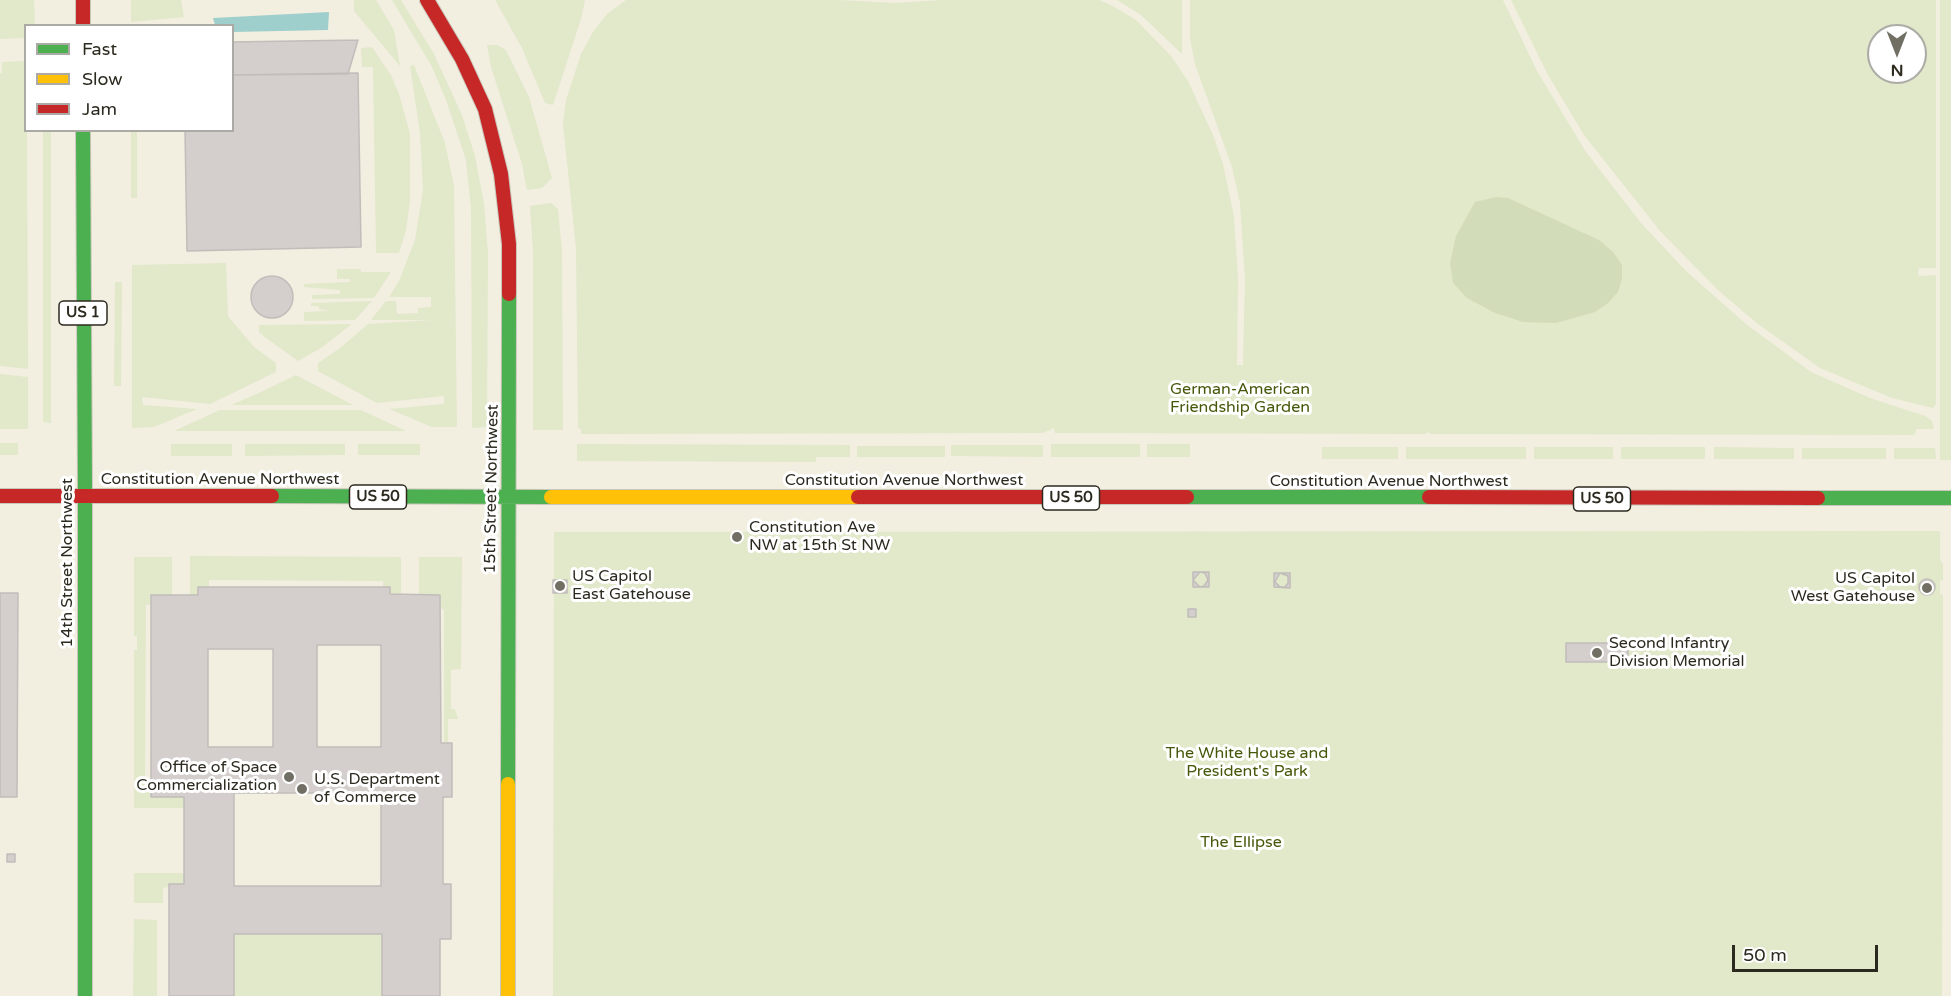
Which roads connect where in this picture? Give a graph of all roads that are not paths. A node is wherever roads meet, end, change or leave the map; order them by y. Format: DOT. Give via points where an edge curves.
graph roads {
  1 [pos="83,0"];
  2 [pos="427,0"];
  3 [pos="83,24"];
  4 [pos="83,132"];
  5 [pos="0,496"];
  6 [pos="85,496"];
  7 [pos="508,497"];
  8 [pos="1951,498"];
  9 [pos="85,996"];
  10 [pos="508,996"];
  1 -- 3 [label="main road"];
  2 -- 7 [label="main road, 15th Street Northwest" via="477,88 501,174 509,244"];
  4 -- 6 [label="main road, 14th Street Northwest / US 1"];
  5 -- 6 [label="main road, Constitution Avenue Northwest"];
  6 -- 7 [label="main road, Constitution Avenue Northwest / US 50"];
  6 -- 9 [label="main road, 14th Street Northwest"];
  7 -- 8 [label="main road, Constitution Avenue Northwest / US 50"];
  7 -- 10 [label="main road, 15th Street Northwest"];
}
